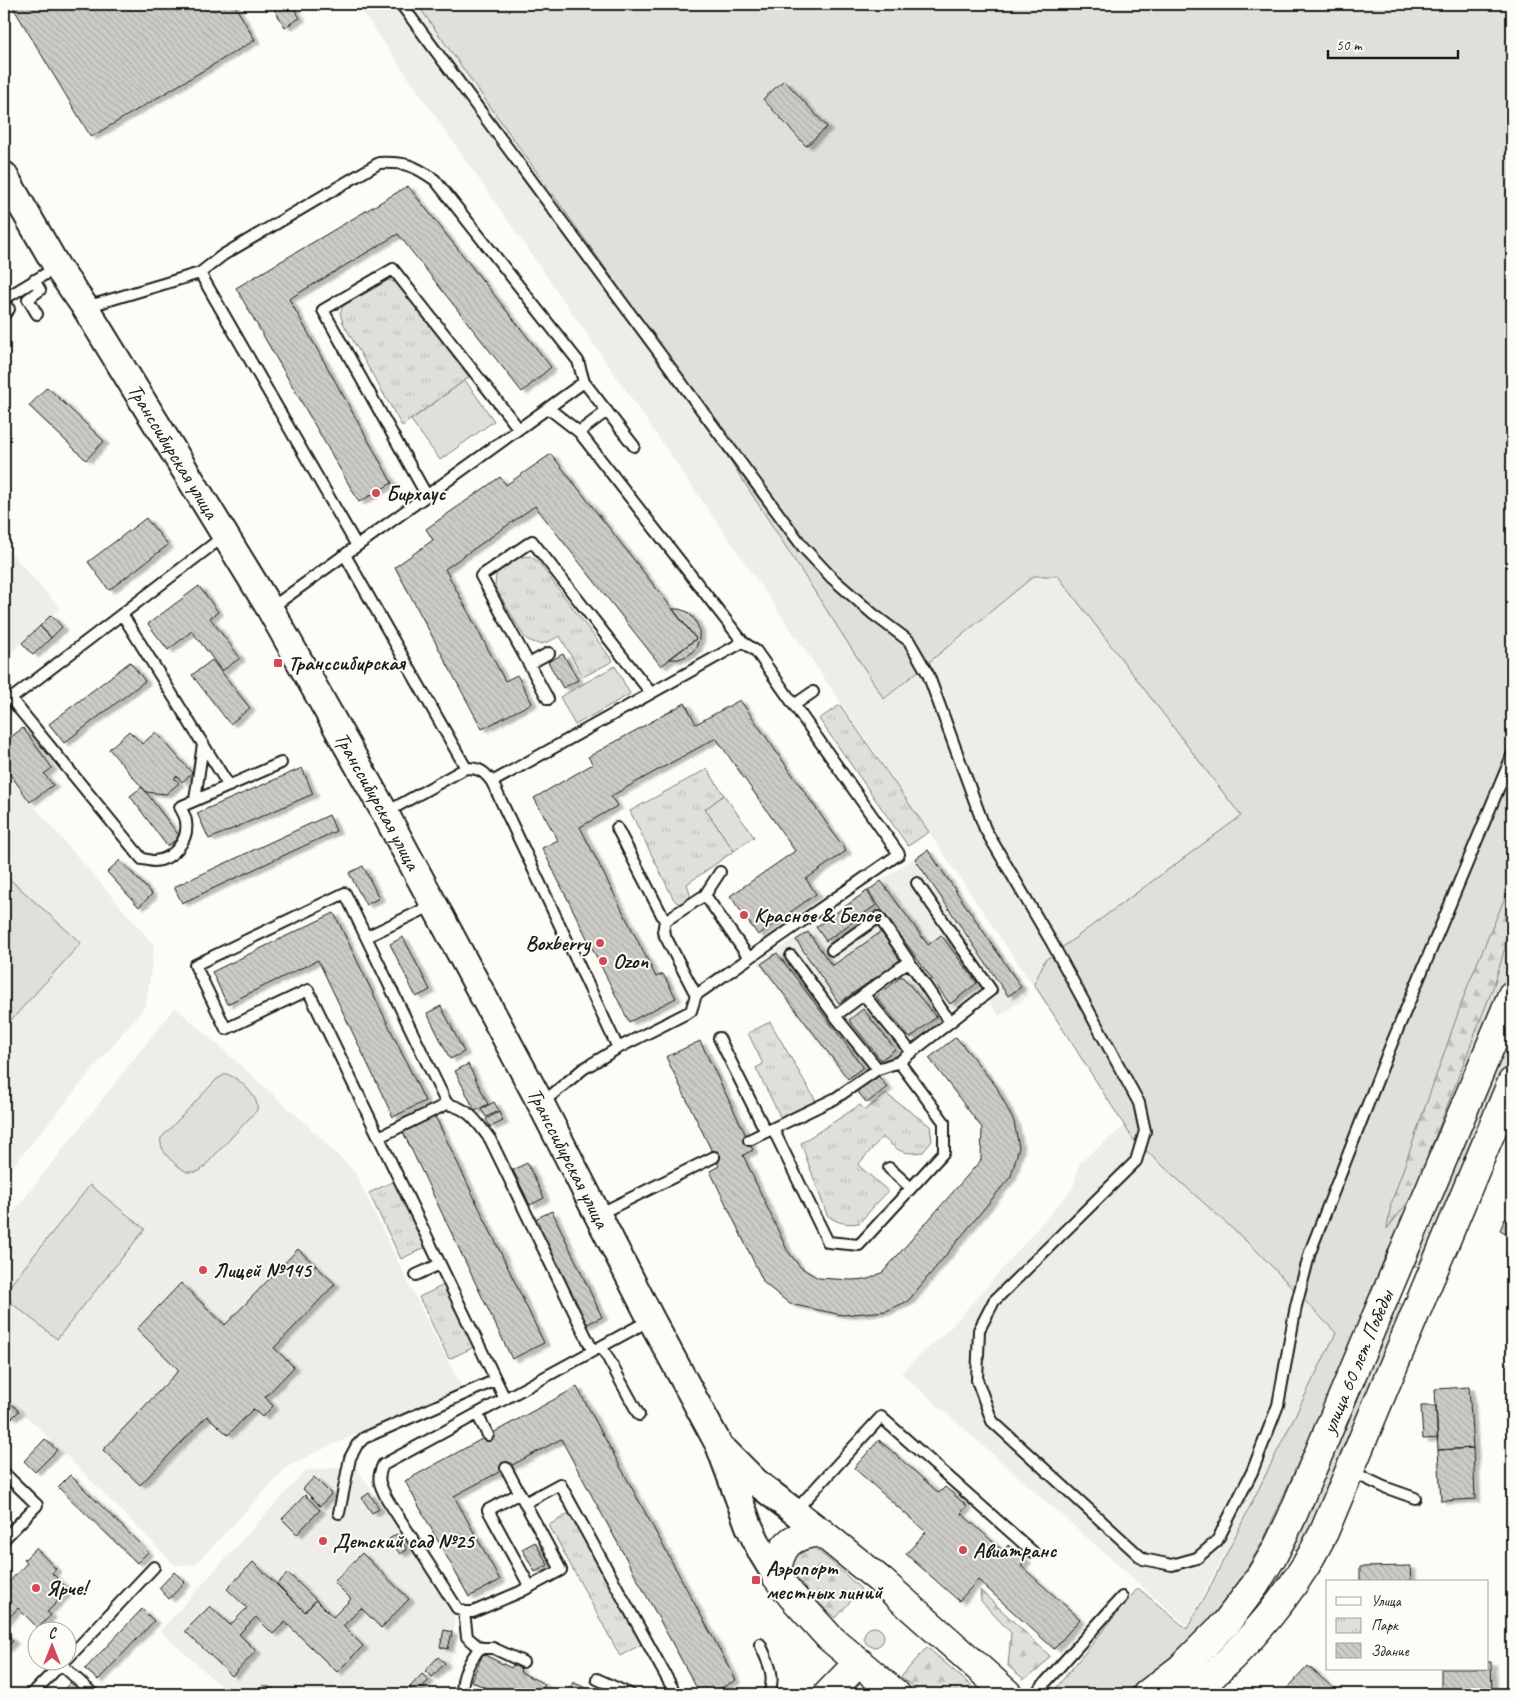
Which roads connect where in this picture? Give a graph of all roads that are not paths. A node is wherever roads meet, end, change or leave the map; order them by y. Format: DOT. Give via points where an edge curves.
graph roads {
  1 [pos="401,4"];
  2 [pos="4,175"];
  3 [pos="57,267"];
  4 [pos="200,273"];
  5 [pos="34,280"];
  6 [pos="4,299"];
  7 [pos="4,304"];
  8 [pos="85,307"];
  9 [pos="4,314"];
  10 [pos="37,314"];
  11 [pos="584,382"];
  12 [pos="548,408"];
  13 [pos="607,411"];
  14 [pos="519,429"];
  15 [pos="579,432"];
  16 [pos="634,446"];
  17 [pos="427,496"];
  18 [pos="225,535"];
  19 [pos="357,546"];
  20 [pos="345,555"];
  21 [pos="270,609"];
  22 [pos="122,614"];
  23 [pos="743,642"];
  24 [pos="549,653"];
  25 [pos="529,664"];
  26 [pos="813,692"];
  27 [pos="651,693"];
  28 [pos="548,699"];
  29 [pos="794,705"];
  30 [pos="203,744"];
  31 [pos="1512,756"];
  32 [pos="281,763"];
  33 [pos="466,768"];
  34 [pos="492,782"];
  35 [pos="229,786"];
  36 [pos="196,800"];
  37 [pos="384,813"];
  38 [pos="617,828"];
  39 [pos="720,872"];
  40 [pos="917,883"];
  41 [pos="705,895"];
  42 [pos="434,905"];
  43 [pos="665,921"];
  44 [pos="366,938"];
  45 [pos="832,950"];
  46 [pos="791,956"];
  47 [pos="749,958"];
  48 [pos="909,961"];
  49 [pos="696,995"];
  50 [pos="864,995"];
  51 [pos="1512,995"];
  52 [pos="835,1016"];
  53 [pos="950,1022"];
  54 [pos="720,1038"];
  55 [pos="618,1048"];
  56 [pos="911,1052"];
  57 [pos="898,1062"];
  58 [pos="878,1069"];
  59 [pos="1509,1098"];
  60 [pos="447,1104"];
  61 [pos="541,1104"];
  62 [pos="769,1130"];
  63 [pos="378,1137"];
  64 [pos="749,1140"];
  65 [pos="714,1157"];
  66 [pos="889,1168"];
  67 [pos="911,1188"];
  68 [pos="598,1214"];
  69 [pos="440,1264"];
  70 [pos="416,1275"];
  71 [pos="1393,1275"];
  72 [pos="1426,1290"];
  73 [pos="651,1320"];
  74 [pos="597,1349"];
  75 [pos="496,1380"];
  76 [pos="505,1399"];
  77 [pos="477,1414"];
  78 [pos="639,1415"];
  79 [pos="488,1435"];
  80 [pos="719,1446"];
  81 [pos="506,1468"];
  82 [pos="1349,1471"];
  83 [pos="4,1473"];
  84 [pos="520,1493"];
  85 [pos="1415,1498"];
  86 [pos="525,1503"];
  87 [pos="340,1512"];
  88 [pos="794,1512"];
  89 [pos="821,1532"];
  90 [pos="4,1539"];
  91 [pos="1033,1552"];
  92 [pos="154,1567"];
  93 [pos="776,1576"];
  94 [pos="530,1587"];
  95 [pos="1122,1598"];
  96 [pos="464,1612"];
  97 [pos="760,1644"];
  98 [pos="78,1646"];
  99 [pos="480,1648"];
  100 [pos="523,1662"];
  101 [pos="859,1662"];
  102 [pos="55,1670"];
  103 [pos="72,1670"];
  104 [pos="597,1679"];
  105 [pos="987,1684"];
  106 [pos="673,1689"];
  107 [pos="32,1694"];
  108 [pos="93,1694"];
  109 [pos="462,1694"];
  110 [pos="630,1694"];
  111 [pos="770,1694"];
  112 [pos="828,1694"];
  113 [pos="896,1694"];
  114 [pos="1008,1694"];
  115 [pos="1035,1694"];
  116 [pos="1147,1694"];
  117 [pos="1191,1694"];
  1 -- 31 [label="lane" via="803,547 839,584 909,641 928,674 985,829 1052,943 1139,1103 1145,1131 1136,1161 994,1301 979,1330 977,1380 992,1421 1142,1559 1172,1565 1197,1558 1217,1541 1252,1472 1278,1405 1296,1306 1310,1252 1389,1050"];
  2 -- 3 [label="main road, Транссибирская улица"];
  3 -- 5 [label="lane"];
  3 -- 8 [label="main road, Транссибирская улица"];
  4 -- 8 [label="lane"];
  4 -- 11 [label="lane" via="223,255 379,163 399,162 418,168 435,180 578,361"];
  4 -- 19 [label="lane"];
  5 -- 6 [label="lane"];
  5 -- 10 [label="lane" via="40,290 28,299"];
  7 -- 9 [label="lane" via="9,309"];
  8 -- 18 [label="main road, Транссибирская улица"];
  11 -- 12 [label="lane"];
  11 -- 13 [label="lane"];
  12 -- 14 [label="lane"];
  12 -- 15 [label="lane"];
  13 -- 15 [label="lane"];
  13 -- 16 [label="lane"];
  14 -- 17 [label="lane"];
  14 -- 17 [label="lane" via="392,269 323,310"];
  15 -- 23 [label="lane"];
  17 -- 19 [label="lane"];
  18 -- 21 [label="main road, Транссибирская улица"];
  18 -- 22 [label="lane"];
  19 -- 20 [label="lane"];
  20 -- 21 [label="lane"];
  20 -- 33 [label="lane"];
  21 -- 37 [label="main road, Транссибирская улица"];
  22 -- 30 [label="lane"];
  22 -- 36 [label="lane" via="11,699 142,859 154,861 168,856 180,846 186,837 186,821 180,807"];
  23 -- 27 [label="lane"];
  23 -- 29 [label="lane" via="756,651"];
  24 -- 25 [label="lane"];
  25 -- 27 [label="lane" via="481,576 532,541"];
  25 -- 28 [label="lane"];
  26 -- 29 [label="lane"];
  27 -- 34 [label="lane"];
  29 -- 47 [label="lane" via="898,854"];
  30 -- 35 [label="lane"];
  30 -- 36 [label="lane"];
  32 -- 35 [label="lane"];
  33 -- 34 [label="lane" via="485,772"];
  33 -- 37 [label="lane"];
  34 -- 55 [label="lane"];
  35 -- 36 [label="lane"];
  37 -- 42 [label="main road, Транссибирская улица"];
  38 -- 43 [label="lane"];
  39 -- 41 [label="lane"];
  40 -- 53 [label="lane" via="991,990"];
  41 -- 43 [label="lane"];
  41 -- 47 [label="lane"];
  42 -- 44 [label="lane"];
  42 -- 61 [label="main road, Транссибирская улица"];
  43 -- 49 [label="lane" via="663,932"];
  44 -- 60 [label="lane"];
  44 -- 63 [label="lane" via="345,893 195,965 226,1029 308,990"];
  45 -- 48 [label="lane" via="879,917"];
  46 -- 52 [label="lane"];
  47 -- 49 [label="lane"];
  48 -- 50 [label="lane"];
  48 -- 53 [label="lane"];
  49 -- 55 [label="lane" via="690,1011"];
  50 -- 52 [label="lane"];
  50 -- 56 [label="lane"];
  51 -- 71 [label="main road, улица 60 лет Победы"];
  52 -- 58 [label="lane"];
  53 -- 56 [label="lane"];
  54 -- 62 [label="lane"];
  55 -- 61 [label="lane" via="583,1069"];
  56 -- 57 [label="lane"];
  57 -- 58 [label="lane"];
  57 -- 67 [label="lane" via="944,1122 944,1152"];
  58 -- 62 [label="lane" via="836,1098"];
  59 -- 72 [label="main road, улица 60 лет Победы"];
  60 -- 63 [label="lane"];
  60 -- 74 [label="lane" via="472,1116 490,1139"];
  61 -- 68 [label="main road, Транссибирская улица"];
  62 -- 64 [label="lane"];
  62 -- 67 [label="lane" via="828,1242 859,1245"];
  63 -- 69 [label="lane"];
  65 -- 68 [label="lane"];
  66 -- 67 [label="lane"];
  68 -- 73 [label="main road, Транссибирская улица"];
  69 -- 70 [label="lane"];
  69 -- 75 [label="lane"];
  71 -- 72 [label="main road"];
  71 -- 116 [label="main road, улица 60 лет Победы" via="1291,1519 1265,1568 1226,1623 1181,1668"];
  72 -- 82 [label="main road, улица 60 лет Победы"];
  73 -- 74 [label="lane"];
  73 -- 80 [label="main road, Транссибирская улица"];
  74 -- 76 [label="lane"];
  74 -- 78 [label="lane"];
  75 -- 76 [label="lane"];
  75 -- 87 [label="lane" via="364,1438 350,1458"];
  76 -- 77 [label="lane"];
  77 -- 79 [label="lane"];
  77 -- 96 [label="lane" via="383,1465 378,1475 387,1499 457,1608"];
  80 -- 88 [label="main road" via="757,1483"];
  80 -- 93 [label="main road" via="749,1526"];
  81 -- 84 [label="lane"];
  82 -- 85 [label="lane"];
  82 -- 117 [label="main road, улица 60 лет Победы" via="1324,1532 1306,1565 1245,1643"];
  83 -- 90 [label="lane" via="37,1505"];
  84 -- 86 [label="lane"];
  84 -- 94 [label="lane" via="488,1510"];
  86 -- 94 [label="lane" via="562,1570"];
  86 -- 106 [label="lane" via="560,1484"];
  88 -- 89 [label="main road"];
  88 -- 91 [label="lane" via="881,1417"];
  89 -- 93 [label="main road" via="803,1534 788,1543 778,1558"];
  89 -- 105 [label="main road" via="880,1580"];
  92 -- 98 [label="lane"];
  93 -- 101 [label="main road" via="829,1637"];
  94 -- 96 [label="lane" via="473,1612"];
  95 -- 115 [label="lane"];
  96 -- 99 [label="lane" via="466,1637"];
  97 -- 111 [label="lane" via="770,1667 773,1684"];
  99 -- 100 [label="lane" via="493,1648"];
  99 -- 109 [label="lane" via="471,1659"];
  101 -- 112 [label="main road"];
  101 -- 113 [label="main road"];
  102 -- 107 [label="lane"];
  103 -- 108 [label="lane"];
  104 -- 110 [label="lane"];
  105 -- 114 [label="main road"];
}
